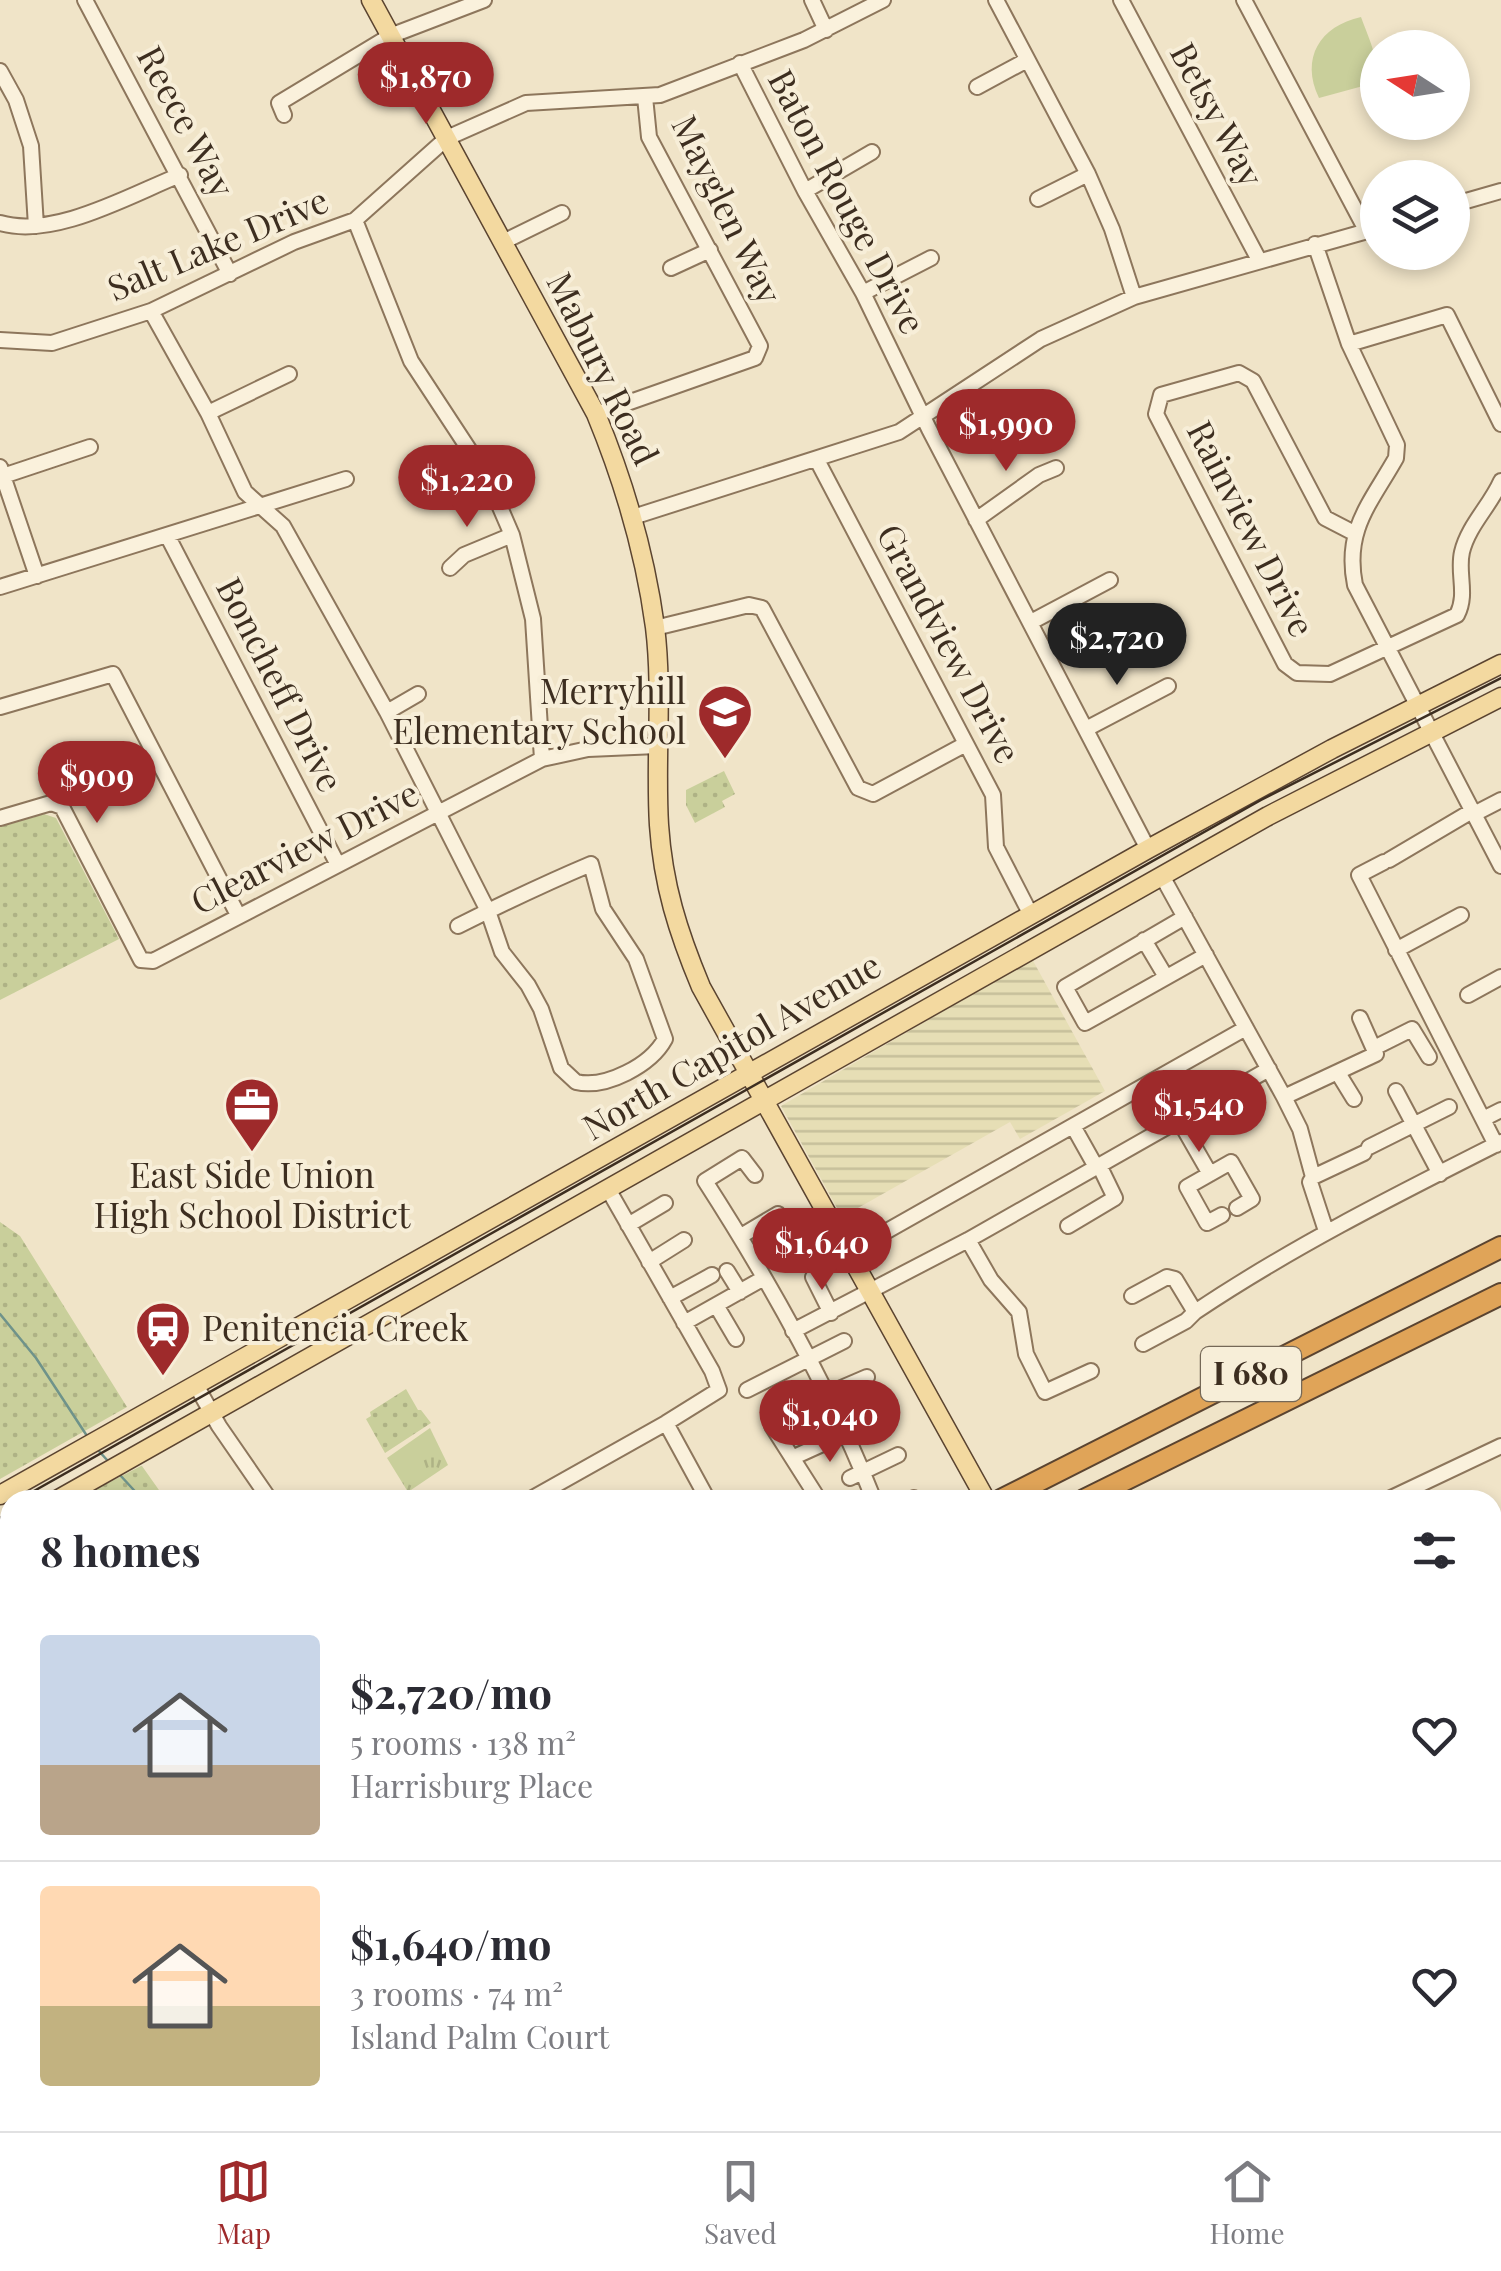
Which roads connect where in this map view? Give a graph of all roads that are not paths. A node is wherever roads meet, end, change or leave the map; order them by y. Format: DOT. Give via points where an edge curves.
graph roads {
  1 [pos="85,0"];
  2 [pos="371,0"];
  3 [pos="484,0"];
  4 [pos="812,0"];
  5 [pos="883,0"];
  6 [pos="996,0"];
  7 [pos="1121,0"];
  8 [pos="1244,0"];
  9 [pos="826,30"];
  10 [pos="390,36"];
  11 [pos="1027,60"];
  12 [pos="740,63"];
  13 [pos="0,71"];
  14 [pos="977,88"];
  15 [pos="644,97"];
  16 [pos="284,115"];
  17 [pos="447,138"];
  18 [pos="872,152"];
  19 [pos="1088,174"];
  20 [pos="180,175"];
  21 [pos="805,191"];
  22 [pos="1501,191"];
  23 [pos="1038,199"];
  24 [pos="1470,200"];
  25 [pos="1360,208"];
  26 [pos="562,213"];
  27 [pos="354,220"];
  28 [pos="0,223"];
  29 [pos="36,226"];
  30 [pos="1360,232"];
  31 [pos="503,242"];
  32 [pos="1316,244"];
  33 [pos="710,250"];
  34 [pos="931,258"];
  35 [pos="1259,260"];
  36 [pos="671,268"];
  37 [pos="230,274"];
  38 [pos="863,292"];
  39 [pos="1134,297"];
  40 [pos="151,312"];
  41 [pos="0,340"];
  42 [pos="1349,344"];
  43 [pos="289,374"];
  44 [pos="208,413"];
  45 [pos="596,414"];
  46 [pos="924,418"];
  47 [pos="1501,424"];
  48 [pos="90,447"];
  49 [pos="817,460"];
  50 [pos="1056,468"];
  51 [pos="2,472"];
  52 [pos="346,479"];
  53 [pos="1500,486"];
  54 [pos="262,508"];
  55 [pos="634,517"];
  56 [pos="976,520"];
  57 [pos="1354,533"];
  58 [pos="167,535"];
  59 [pos="512,535"];
  60 [pos="450,568"];
  61 [pos="37,576"];
  62 [pos="1110,580"];
  63 [pos="0,588"];
  64 [pos="1031,622"];
  65 [pos="655,628"];
  66 [pos="1388,648"];
  67 [pos="1501,664"];
  68 [pos="1168,686"];
  69 [pos="418,694"];
  70 [pos="1501,697"];
  71 [pos="1417,705"];
  72 [pos="0,707"];
  73 [pos="387,712"];
  74 [pos="1086,728"];
  75 [pos="1430,731"];
  76 [pos="964,745"];
  77 [pos="658,746"];
  78 [pos="542,758"];
  79 [pos="1501,800"];
  80 [pos="1473,812"];
  81 [pos="438,813"];
  82 [pos="0,818"];
  83 [pos="1148,849"];
  84 [pos="337,864"];
  85 [pos="1501,866"];
  86 [pos="1162,876"];
  87 [pos="488,911"];
  88 [pos="238,915"];
  89 [pos="1461,915"];
  90 [pos="1031,916"];
  91 [pos="1185,917"];
  92 [pos="458,926"];
  93 [pos="1144,940"];
  94 [pos="1396,950"];
  95 [pos="1206,955"];
  96 [pos="1166,977"];
  97 [pos="1501,977"];
  98 [pos="1468,996"];
  99 [pos="1360,1018"];
  100 [pos="1246,1028"];
  101 [pos="1374,1048"];
  102 [pos="1429,1057"];
  103 [pos="1269,1070"];
  104 [pos="1338,1073"];
  105 [pos="750,1074"];
  106 [pos="1396,1090"];
  107 [pos="1284,1097"];
  108 [pos="1354,1098"];
  109 [pos="764,1102"];
  110 [pos="1449,1106"];
  111 [pos="1501,1110"];
  112 [pos="1483,1119"];
  113 [pos="1179,1120"];
  114 [pos="1413,1124"];
  115 [pos="1073,1126"];
  116 [pos="1498,1144"];
  117 [pos="1098,1166"];
  118 [pos="1210,1174"];
  119 [pos="1440,1174"];
  120 [pos="754,1175"];
  121 [pos="1313,1176"];
  122 [pos="608,1188"];
  123 [pos="665,1203"];
  124 [pos="1237,1208"];
  125 [pos="1222,1215"];
  126 [pos="628,1224"];
  127 [pos="1068,1226"];
  128 [pos="1326,1231"];
  129 [pos="740,1236"];
  130 [pos="792,1238"];
  131 [pos="684,1240"];
  132 [pos="968,1240"];
  133 [pos="1501,1247"];
  134 [pos="848,1252"];
  135 [pos="649,1262"];
  136 [pos="813,1276"];
  137 [pos="762,1278"];
  138 [pos="740,1292"];
  139 [pos="870,1292"];
  140 [pos="1501,1294"];
  141 [pos="1132,1296"];
  142 [pos="670,1298"];
  143 [pos="716,1306"];
  144 [pos="1195,1312"];
  145 [pos="831,1313"];
  146 [pos="684,1323"];
  147 [pos="793,1332"];
  148 [pos="736,1340"];
  149 [pos="844,1341"];
  150 [pos="1143,1344"];
  151 [pos="806,1358"];
  152 [pos="1090,1370"];
  153 [pos="867,1377"];
  154 [pos="196,1385"];
  155 [pos="748,1390"];
  156 [pos="828,1394"];
  157 [pos="794,1408"];
  158 [pos="211,1414"];
  159 [pos="882,1417"];
  160 [pos="666,1423"];
  161 [pos="772,1426"];
  162 [pos="847,1432"];
  163 [pos="1501,1446"];
  164 [pos="898,1455"];
  165 [pos="794,1457"];
  166 [pos="857,1475"];
  167 [pos="10,1490"];
  168 [pos="74,1490"];
  169 [pos="263,1490"];
  170 [pos="552,1490"];
  171 [pos="703,1490"];
  172 [pos="813,1490"];
  173 [pos="867,1490"];
  174 [pos="981,1490"];
  175 [pos="1020,1490"];
  176 [pos="1104,1490"];
  177 [pos="1408,1490"];
  1 -- 20 [label="street, Reece Way"];
  2 -- 10 [label="main road, Mabury Road"];
  3 -- 10 [label="street"];
  4 -- 9 [label="street"];
  5 -- 9 [label="street, Salt Lake Drive"];
  6 -- 11 [label="street"];
  7 -- 35 [label="street, Betsy Way"];
  8 -- 25 [label="street"];
  9 -- 12 [label="street, Salt Lake Drive"];
  10 -- 16 [label="street" via="279,103"];
  10 -- 17 [label="main road, Mabury Road"];
  11 -- 14 [label="street"];
  11 -- 19 [label="street"];
  12 -- 15 [label="street, Salt Lake Drive"];
  12 -- 21 [label="street, Baton Rouge Drive"];
  13 -- 29 [label="street" via="31,146"];
  15 -- 17 [label="street, Salt Lake Drive" via="526,103"];
  15 -- 33 [label="street, Mayglen Way" via="649,138"];
  17 -- 27 [label="street, Salt Lake Drive"];
  17 -- 31 [label="main road, Mabury Road"];
  18 -- 21 [label="street"];
  19 -- 23 [label="street"];
  19 -- 39 [label="street"];
  20 -- 29 [label="street"];
  20 -- 37 [label="street, Reece Way"];
  21 -- 38 [label="street, Baton Rouge Drive"];
  22 -- 24 [label="street"];
  26 -- 31 [label="street"];
  27 -- 37 [label="street, Salt Lake Drive"];
  27 -- 59 [label="street" via="411,361 487,477"];
  28 -- 29 [label="street"];
  30 -- 32 [label="street"];
  31 -- 45 [label="main road, Mabury Road"];
  32 -- 35 [label="street"];
  32 -- 42 [label="street"];
  33 -- 36 [label="street"];
  33 -- 45 [label="street, Mayglen Way" via="760,346 755,358"];
  34 -- 38 [label="street"];
  35 -- 39 [label="street"];
  37 -- 40 [label="street, Salt Lake Drive"];
  38 -- 46 [label="street, Baton Rouge Drive"];
  39 -- 46 [label="street" via="1041,339"];
  40 -- 41 [label="street, Salt Lake Drive" via="52,343"];
  40 -- 44 [label="street"];
  42 -- 47 [label="street" via="1447,315"];
  42 -- 57 [label="street" via="1397,445"];
  43 -- 44 [label="street"];
  44 -- 54 [label="street" via="245,492"];
  45 -- 55 [label="main road, Mabury Road"];
  46 -- 49 [label="street" via="887,438"];
  46 -- 56 [label="street, Baton Rouge Drive"];
  48 -- 51 [label="street"];
  49 -- 55 [label="street"];
  49 -- 76 [label="street, Grandview Drive"];
  50 -- 56 [label="street"];
  51 -- 61 [label="street"];
  52 -- 54 [label="street"];
  53 -- 66 [label="street" via="1460,557 1458,614"];
  54 -- 58 [label="street"];
  54 -- 73 [label="street" via="282,526"];
  55 -- 65 [label="main road, Mabury Road"];
  56 -- 64 [label="street, Baton Rouge Drive"];
  57 -- 66 [label="street" via="1355,586"];
  57 -- 66 [label="street, Rainview Drive" via="1324,518 1253,381 1239,373 1161,395 1156,414 1285,664 1297,672 1330,674"];
  58 -- 61 [label="street"];
  58 -- 84 [label="street, Boncheff Drive"];
  59 -- 60 [label="street"];
  59 -- 78 [label="street" via="533,619"];
  61 -- 63 [label="street"];
  62 -- 64 [label="street"];
  64 -- 74 [label="street, Baton Rouge Drive"];
  65 -- 76 [label="street" via="749,605 762,608 864,792 873,794"];
  65 -- 77 [label="main road, Mabury Road"];
  66 -- 71 [label="street"];
  67 -- 71 [label="main road, North Capitol Avenue"];
  68 -- 74 [label="street"];
  69 -- 73 [label="street"];
  70 -- 75 [label="main road, North Capitol Avenue"];
  71 -- 75 [label="street"];
  71 -- 83 [label="main road, North Capitol Avenue"];
  72 -- 88 [label="street" via="113,674"];
  73 -- 81 [label="street"];
  74 -- 83 [label="street, Baton Rouge Drive"];
  75 -- 80 [label="street"];
  75 -- 86 [label="main road, North Capitol Avenue"];
  76 -- 90 [label="street, Grandview Drive" via="993,795 996,847"];
  77 -- 78 [label="street, Clearview Drive"];
  77 -- 105 [label="main road, Mabury Road" via="660,826 677,931"];
  78 -- 81 [label="street, Clearview Drive"];
  79 -- 80 [label="street"];
  80 -- 85 [label="street"];
  80 -- 94 [label="street" via="1359,874"];
  81 -- 84 [label="street, Clearview Drive"];
  81 -- 87 [label="street"];
  82 -- 88 [label="street, Clearview Drive" via="51,803 62,806 140,960 153,961"];
  83 -- 90 [label="main road, North Capitol Avenue"];
  84 -- 88 [label="street, Clearview Drive"];
  86 -- 91 [label="street"];
  86 -- 109 [label="main road, North Capitol Avenue"];
  87 -- 87 [label="street" via="591,864 603,908 644,977 665,1039 661,1046 609,1078 584,1084 566,1076 541,1009 502,952"];
  87 -- 92 [label="street"];
  89 -- 94 [label="street"];
  90 -- 105 [label="main road, North Capitol Avenue"];
  91 -- 93 [label="street"];
  91 -- 95 [label="street"];
  93 -- 96 [label="street"];
  93 -- 96 [label="street" via="1065,987 1085,1024"];
  94 -- 112 [label="street"];
  95 -- 96 [label="street"];
  95 -- 100 [label="street"];
  97 -- 98 [label="street"];
  99 -- 101 [label="street"];
  100 -- 103 [label="street"];
  100 -- 115 [label="street"];
  101 -- 102 [label="street" via="1412,1029"];
  101 -- 104 [label="street" via="1376,1054"];
  103 -- 107 [label="street"];
  103 -- 113 [label="street"];
  104 -- 107 [label="street"];
  104 -- 108 [label="street"];
  105 -- 109 [label="main road, Mabury Road"];
  105 -- 154 [label="main road, North Capitol Avenue"];
  106 -- 114 [label="street"];
  107 -- 121 [label="street"];
  109 -- 122 [label="main road, North Capitol Avenue"];
  109 -- 134 [label="main road, Mabury Road"];
  110 -- 114 [label="street"];
  111 -- 112 [label="street"];
  112 -- 116 [label="street"];
  113 -- 117 [label="street"];
  113 -- 118 [label="street"];
  114 -- 119 [label="street"];
  114 -- 121 [label="street"];
  115 -- 117 [label="street"];
  115 -- 134 [label="street"];
  116 -- 119 [label="street"];
  117 -- 127 [label="street" via="1116,1198"];
  117 -- 132 [label="street"];
  118 -- 124 [label="street" via="1232,1162 1252,1199"];
  118 -- 125 [label="street" via="1187,1188 1207,1223"];
  119 -- 128 [label="street"];
  120 -- 129 [label="street" via="742,1158 705,1181"];
  121 -- 128 [label="street"];
  122 -- 126 [label="street"];
  122 -- 158 [label="main road, North Capitol Avenue"];
  123 -- 126 [label="street"];
  126 -- 135 [label="street"];
  128 -- 144 [label="street"];
  129 -- 130 [label="street" via="778,1214"];
  129 -- 137 [label="street"];
  131 -- 135 [label="street"];
  132 -- 139 [label="street"];
  132 -- 152 [label="street" via="1019,1312 1026,1354 1045,1392"];
  133 -- 175 [label="highway, I 680"];
  134 -- 139 [label="main road, Mabury Road"];
  135 -- 142 [label="street"];
  136 -- 145 [label="street"];
  137 -- 138 [label="street"];
  137 -- 147 [label="street"];
  138 -- 142 [label="street" via="719,1273"];
  138 -- 143 [label="street"];
  139 -- 145 [label="street"];
  139 -- 174 [label="main road, Mabury Road"];
  140 -- 176 [label="highway, I 680"];
  141 -- 144 [label="street" via="1167,1277"];
  142 -- 146 [label="street"];
  143 -- 146 [label="street"];
  143 -- 148 [label="street"];
  144 -- 150 [label="street"];
  145 -- 147 [label="street"];
  146 -- 160 [label="street" via="719,1390"];
  147 -- 151 [label="street"];
  149 -- 151 [label="street"];
  151 -- 155 [label="street"];
  151 -- 156 [label="street"];
  153 -- 156 [label="street"];
  154 -- 158 [label="street"];
  154 -- 167 [label="main road, North Capitol Avenue"];
  156 -- 157 [label="street"];
  156 -- 162 [label="street"];
  158 -- 168 [label="main road, North Capitol Avenue"];
  158 -- 169 [label="street"];
  159 -- 162 [label="street"];
  160 -- 170 [label="street"];
  160 -- 171 [label="street"];
  161 -- 165 [label="street"];
  162 -- 165 [label="street"];
  162 -- 166 [label="street"];
  163 -- 177 [label="street"];
  164 -- 166 [label="street"];
  165 -- 172 [label="street"];
  166 -- 173 [label="street"];
}
